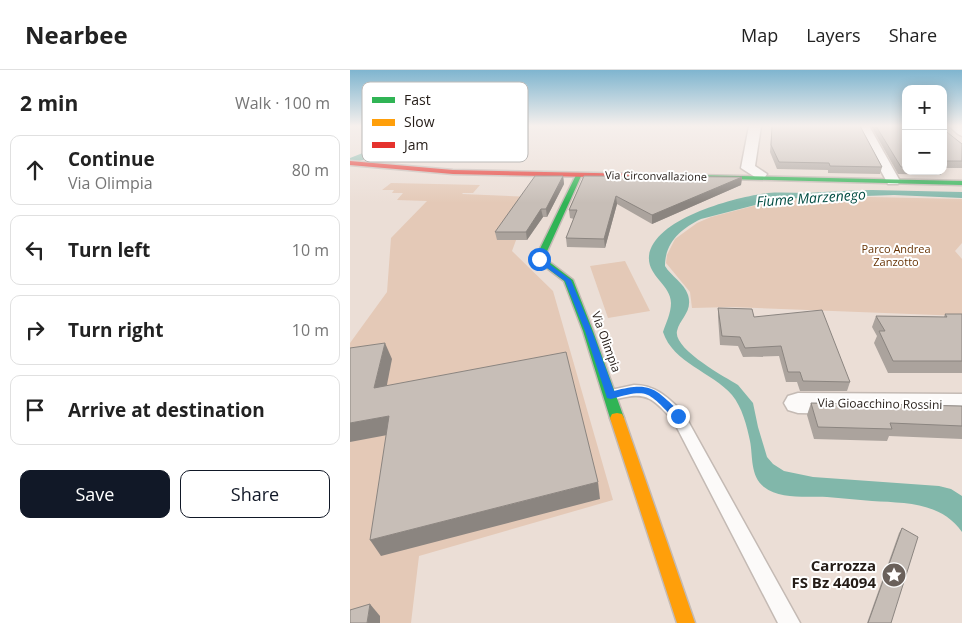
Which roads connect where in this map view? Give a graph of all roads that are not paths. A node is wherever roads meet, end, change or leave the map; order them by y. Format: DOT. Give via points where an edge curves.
graph roads {
  1 [pos="751,152"];
  2 [pos="877,152"];
  3 [pos="350,163"];
  4 [pos="579,174"];
  5 [pos="760,174"];
  6 [pos="893,181"];
  7 [pos="962,183"];
  8 [pos="611,395"];
  9 [pos="798,403"];
  10 [pos="962,405"];
  11 [pos="686,623"];
  12 [pos="789,623"];
  1 -- 5 [label="street" via="748,168"];
  2 -- 6 [label="street"];
  3 -- 4 [label="street, Via Circonvallazione" via="453,172"];
  4 -- 6 [label="street, Via Circonvallazione"];
  4 -- 8 [label="street, Via Olimpia" via="539,259 568,280"];
  6 -- 7 [label="street, Via Circonvallazione"];
  8 -- 11 [label="street, Via Olimpia"];
  8 -- 12 [label="lane" via="634,389 652,391 678,416"];
  9 -- 10 [label="street, Via Gioacchino Rossini"];
}
